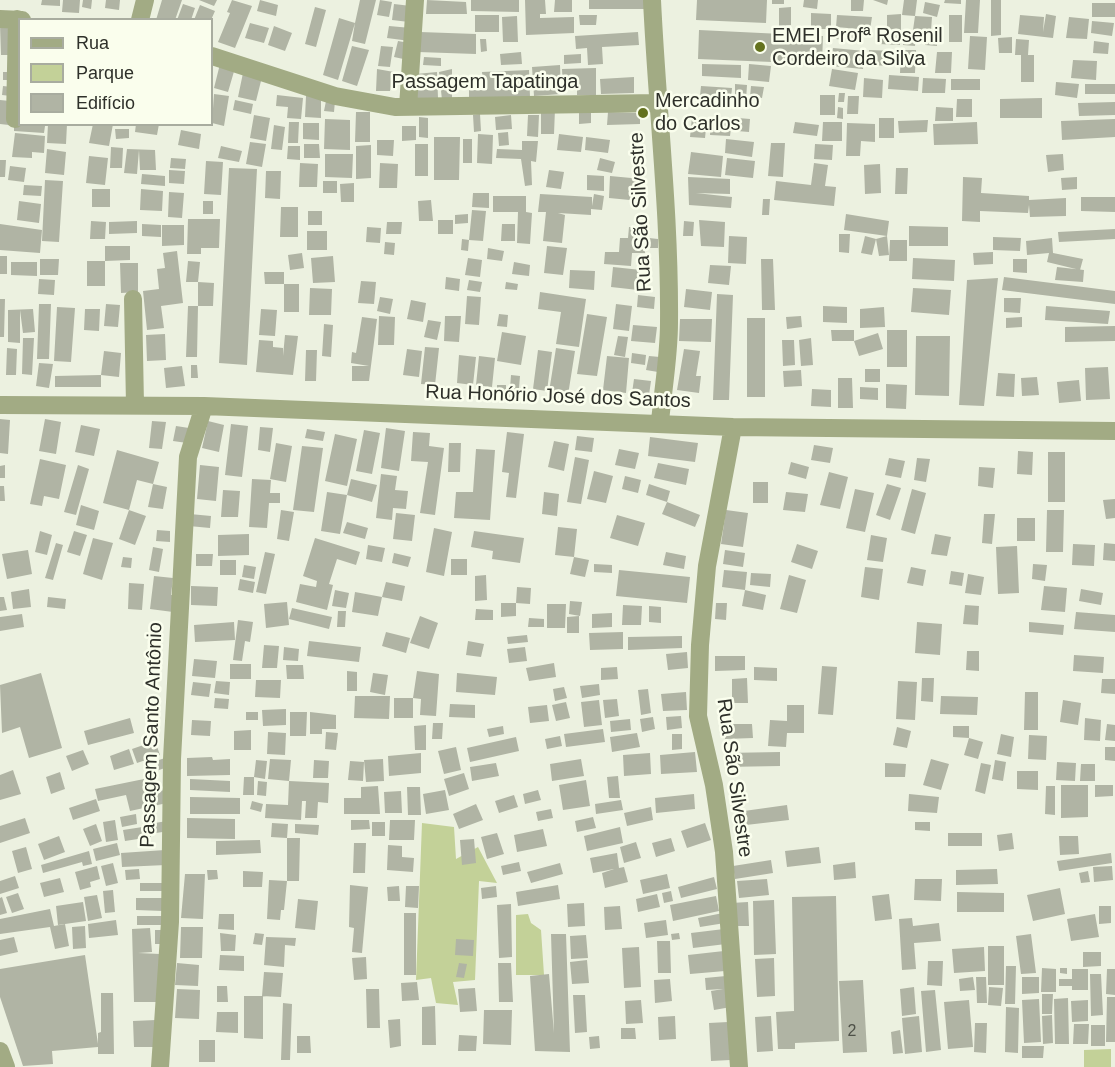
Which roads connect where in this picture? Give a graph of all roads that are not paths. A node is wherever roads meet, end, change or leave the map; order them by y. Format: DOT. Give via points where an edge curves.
graph roads {
  1 [pos="145,0"];
  2 [pos="415,0"];
  3 [pos="651,0"];
  4 [pos="140,18"];
  5 [pos="13,19"];
  6 [pos="213,56"];
  7 [pos="657,103"];
  8 [pos="408,107"];
  9 [pos="15,119"];
  10 [pos="133,299"];
  11 [pos="0,405"];
  12 [pos="135,405"];
  13 [pos="204,406"];
  14 [pos="660,422"];
  15 [pos="733,427"];
  16 [pos="1115,431"];
  17 [pos="0,1051"];
  18 [pos="6,1067"];
  19 [pos="160,1067"];
  20 [pos="739,1067"];
  1 -- 4 [label="street"];
  2 -- 8 [label="street"];
  3 -- 7 [label="street, Rua São Silvestre"];
  5 -- 9 [label="street"];
  6 -- 8 [label="street, Passagem Tapatinga" via="335,96"];
  7 -- 8 [label="street, Passagem Tapatinga"];
  7 -- 14 [label="street, Rua São Silvestre" via="663,155 669,324"];
  10 -- 12 [label="street"];
  11 -- 12 [label="street, Rua Honório José dos Santos"];
  12 -- 13 [label="street, Rua Honório José dos Santos"];
  13 -- 14 [label="street, Rua Honório José dos Santos"];
  13 -- 19 [label="street, Passagem Santo Antônio" via="188,457 172,759 170,922"];
  14 -- 15 [label="street, Rua Honório José dos Santos"];
  15 -- 16 [label="street, Rua Honório José dos Santos"];
  15 -- 20 [label="street, Rua São Silvestre" via="707,566 698,716 724,852"];
  17 -- 18 [label="street"];
}
